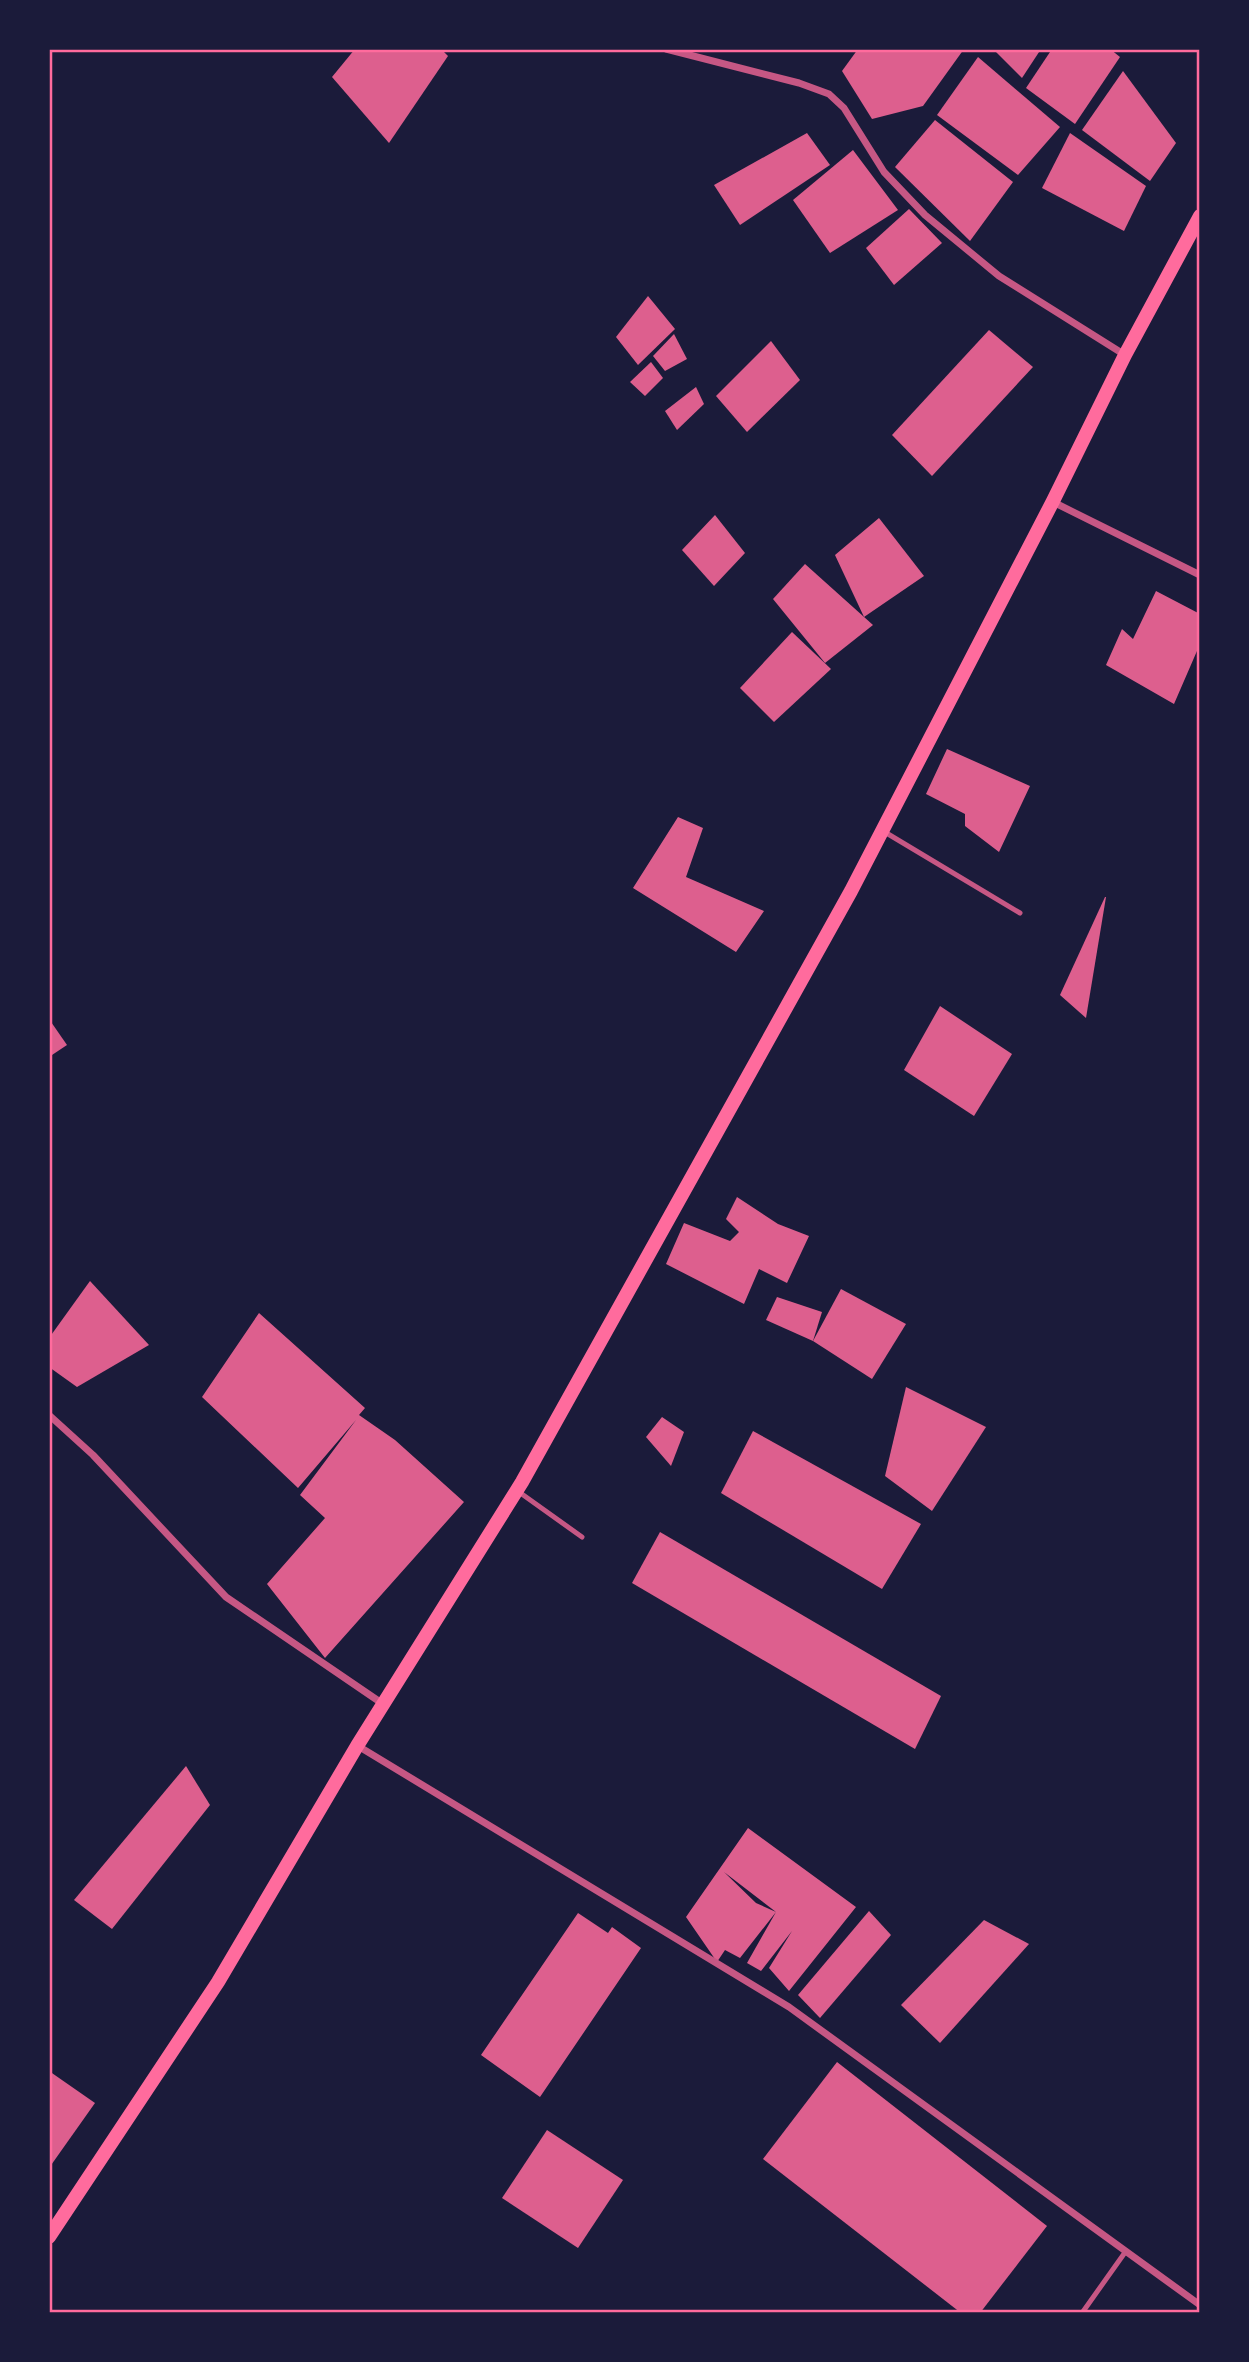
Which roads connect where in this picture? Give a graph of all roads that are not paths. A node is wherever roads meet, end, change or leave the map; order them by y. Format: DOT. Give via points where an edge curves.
graph roads {
  1 [pos="666,49"];
  2 [pos="1200,216"];
  3 [pos="1125,355"];
  4 [pos="1053,501"];
  5 [pos="1200,575"];
  6 [pos="883,831"];
  7 [pos="1020,913"];
  8 [pos="49,1415"];
  9 [pos="516,1490"];
  10 [pos="582,1537"];
  11 [pos="383,1704"];
  12 [pos="357,1746"];
  13 [pos="49,2237"];
  14 [pos="1126,2251"];
  15 [pos="1200,2305"];
  16 [pos="1082,2313"];
  1 -- 3 [label="street" via="829,94 844,108 884,172 925,215 999,276"];
  2 -- 3 [label="main road"];
  3 -- 4 [label="main road"];
  4 -- 5 [label="street"];
  4 -- 6 [label="main road"];
  6 -- 7 [label="lane"];
  6 -- 9 [label="main road"];
  8 -- 11 [label="street" via="93,1455 226,1597"];
  9 -- 10 [label="lane"];
  9 -- 11 [label="main road"];
  11 -- 12 [label="main road"];
  12 -- 13 [label="main road" via="218,1982"];
  12 -- 14 [label="street" via="789,2007"];
  14 -- 15 [label="street"];
  14 -- 16 [label="lane"];
}
